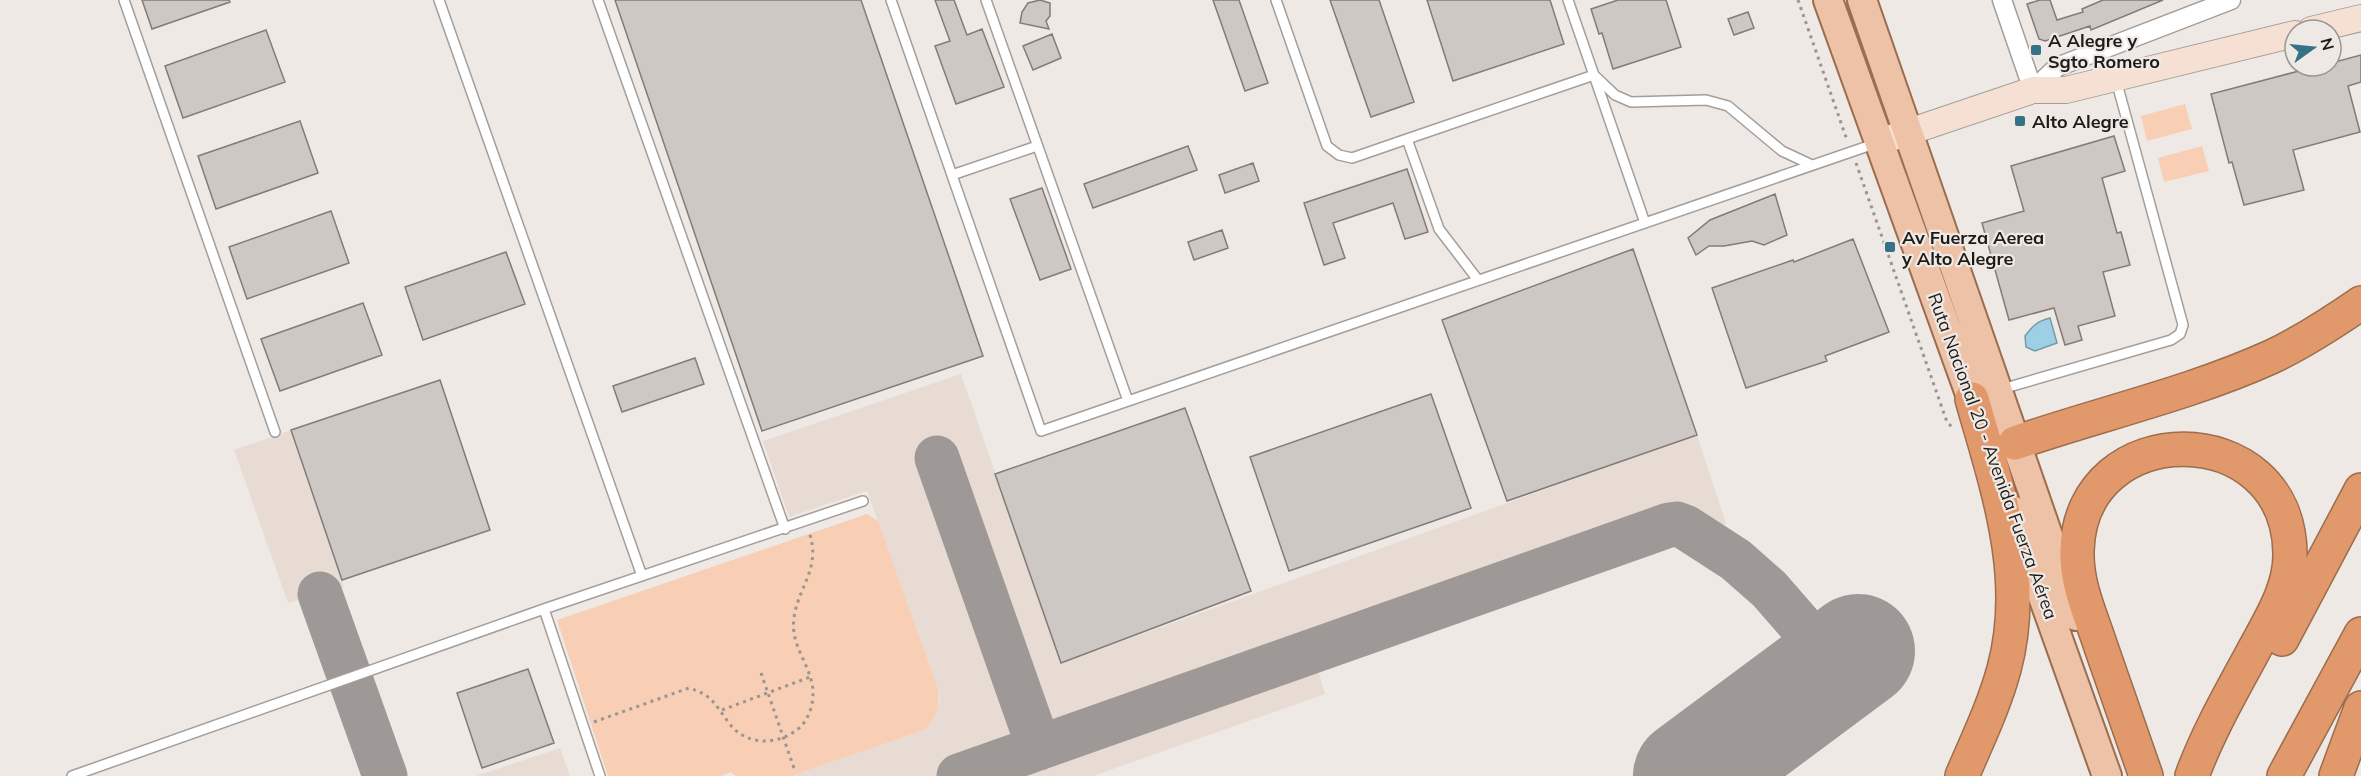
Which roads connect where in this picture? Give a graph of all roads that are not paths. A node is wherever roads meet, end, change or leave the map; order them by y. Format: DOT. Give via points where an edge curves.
graph roads {
  1 [pos="124,0"];
  2 [pos="439,0"];
  3 [pos="598,0"];
  4 [pos="891,0"];
  5 [pos="986,0"];
  6 [pos="1276,0"];
  7 [pos="1568,0"];
  8 [pos="1828,0"];
  9 [pos="1862,0"];
  10 [pos="2002,0"];
  11 [pos="2231,0"];
  12 [pos="2361,18"];
  13 [pos="2343,22"];
  14 [pos="2283,37"];
  15 [pos="1594,75"];
  16 [pos="2116,80"];
  17 [pos="2033,90"];
  18 [pos="1908,133"];
  19 [pos="1407,139"];
  20 [pos="1879,142"];
  21 [pos="1037,146"];
  22 [pos="1812,165"];
  23 [pos="952,175"];
  24 [pos="1646,223"];
  25 [pos="1478,280"];
  26 [pos="2361,303"];
  27 [pos="1984,395"];
  28 [pos="1128,401"];
  29 [pos="275,432"];
  30 [pos="2015,443"];
  31 [pos="2361,490"];
  32 [pos="863,501"];
  33 [pos="785,529"];
  34 [pos="642,576"];
  35 [pos="544,609"];
  36 [pos="2361,634"];
  37 [pos="2361,671"];
  38 [pos="2361,708"];
  39 [pos="72,776"];
  40 [pos="600,776"];
  41 [pos="1962,776"];
  42 [pos="2108,776"];
  43 [pos="2132,776"];
  44 [pos="2146,776"];
  45 [pos="2192,776"];
  46 [pos="2208,776"];
  47 [pos="2284,776"];
  48 [pos="2303,776"];
  49 [pos="2336,776"];
  1 -- 29 [label="lane"];
  2 -- 34 [label="lane"];
  3 -- 33 [label="lane"];
  4 -- 23 [label="lane"];
  5 -- 21 [label="lane"];
  6 -- 19 [label="lane" via="1328,146 1339,155 1352,158"];
  7 -- 15 [label="lane"];
  8 -- 20 [label="main road, Ruta Nacional 20 - Avenida Fuerza Aérea"];
  9 -- 18 [label="main road, Ruta Nacional 20 - Avenida Fuerza Aérea"];
  10 -- 17 [label="street"];
  11 -- 17 [label="street" via="2057,67"];
  12 -- 13 [label="main road"];
  14 -- 16 [label="main road"];
  15 -- 19 [label="lane"];
  15 -- 22 [label="lane" via="1615,95 1631,102 1707,100 1728,106 1782,151"];
  15 -- 24 [label="lane"];
  16 -- 17 [label="main road" via="2066,90"];
  16 -- 27 [label="lane" via="2183,325 2180,334 2171,340"];
  17 -- 18 [label="main road"];
  18 -- 20 [label="main road"];
  18 -- 27 [label="main road, Ruta Nacional 20 - Avenida Fuerza Aérea"];
  19 -- 25 [label="lane" via="1439,229"];
  20 -- 22 [label="lane"];
  20 -- 27 [label="main road, Ruta Nacional 20 - Avenida Fuerza Aérea"];
  21 -- 23 [label="lane"];
  21 -- 28 [label="lane"];
  22 -- 24 [label="lane"];
  23 -- 28 [label="lane" via="1041,431"];
  24 -- 25 [label="lane"];
  25 -- 28 [label="lane"];
  26 -- 30 [label="highway" via="2303,341 2252,364"];
  27 -- 30 [label="main road, Ruta Nacional 20 - Avenida Fuerza Aérea"];
  27 -- 41 [label="highway" via="2011,559 2013,603 2005,668"];
  27 -- 42 [label="main road, Ruta Nacional 20 - Avenida Fuerza Aérea"];
  30 -- 43 [label="main road, Ruta Nacional 20 - Avenida Fuerza Aérea"];
  31 -- 46 [label="highway"];
  32 -- 33 [label="lane"];
  33 -- 34 [label="lane"];
  34 -- 35 [label="lane"];
  35 -- 39 [label="lane"];
  35 -- 40 [label="lane"];
  36 -- 47 [label="highway"];
  37 -- 48 [label="highway"];
  38 -- 49 [label="highway"];
  44 -- 45 [label="highway" via="2082,591 2078,536 2093,496 2124,466 2150,454 2186,448 2225,455 2261,480 2285,519 2290,555 2279,602 2202,748"];
}
